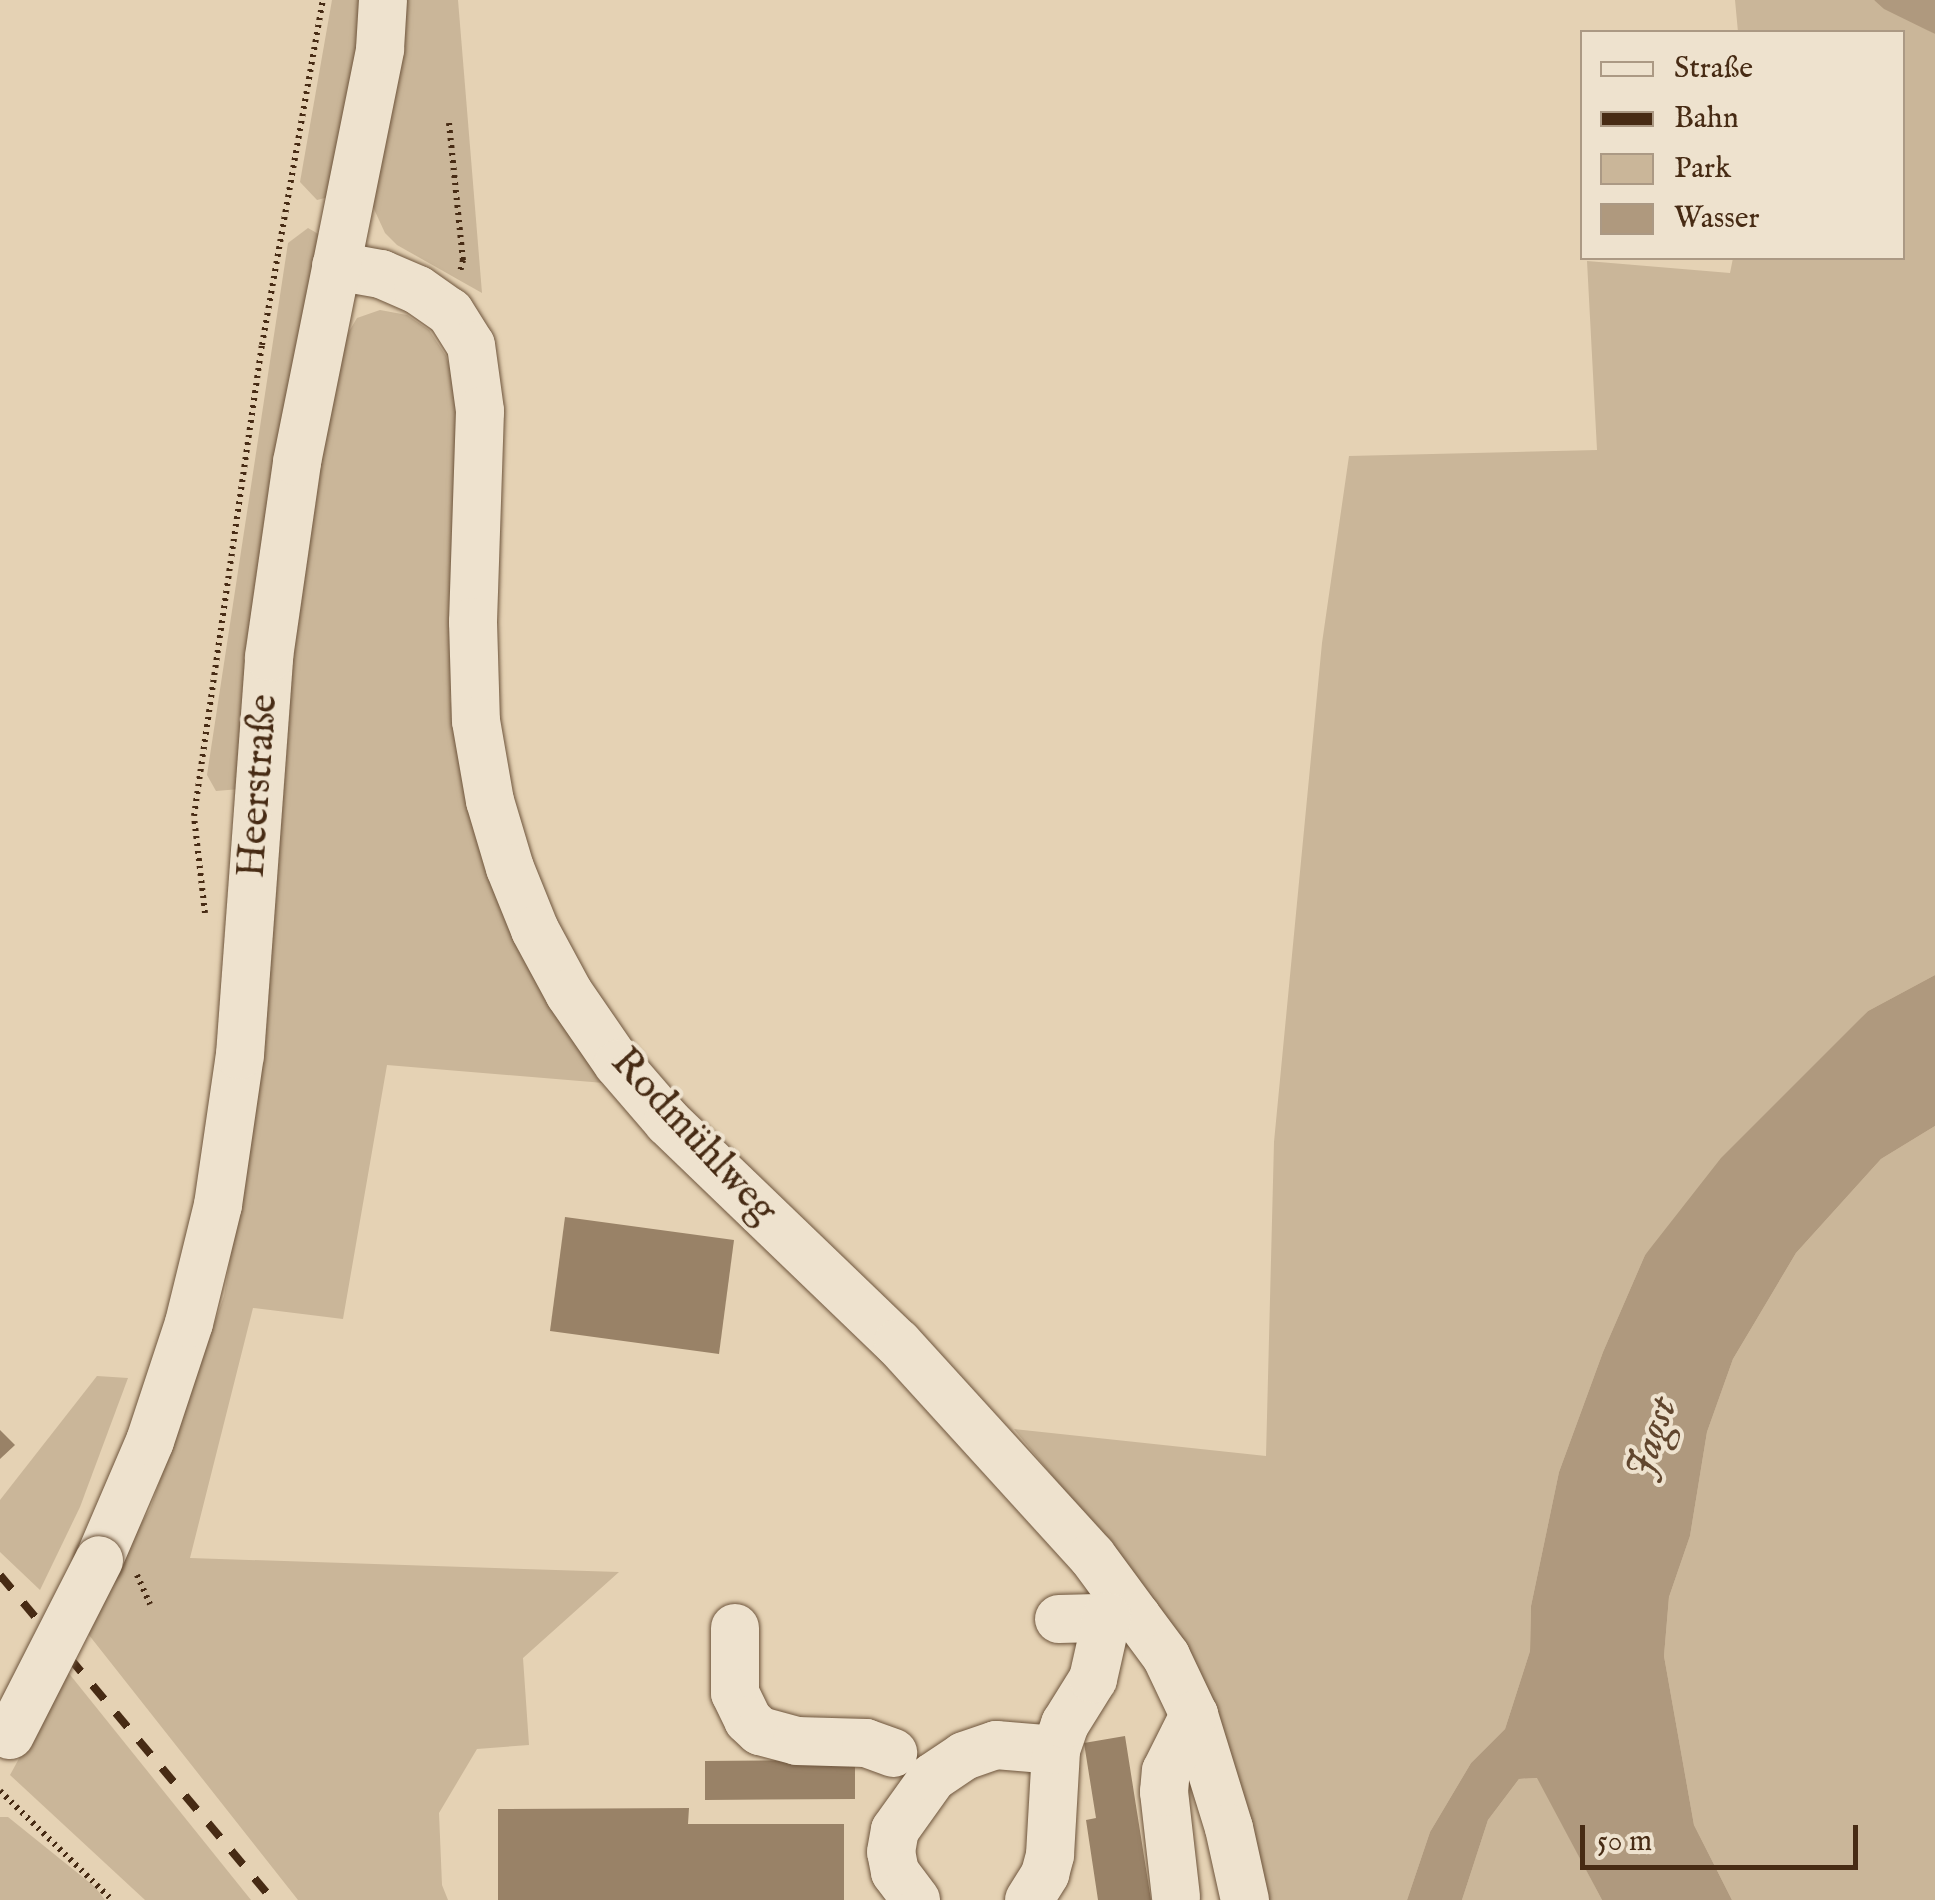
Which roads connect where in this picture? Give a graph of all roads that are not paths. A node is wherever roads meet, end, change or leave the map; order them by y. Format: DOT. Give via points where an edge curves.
graph roads {
  1 [pos="383,0"];
  2 [pos="336,266"];
  3 [pos="1122,1617"];
  4 [pos="1059,1619"];
  5 [pos="734,1628"];
  6 [pos="1194,1715"];
  7 [pos="5,1744"];
  8 [pos="1056,1750"];
  9 [pos="893,1753"];
  10 [pos="964,1756"];
  11 [pos="895,1830"];
  12 [pos="1176,1897"];
  13 [pos="916,1900"];
  14 [pos="1029,1900"];
  15 [pos="1245,1900"];
  1 -- 2 [label="street, Heerstraße" via="380,49"];
  2 -- 3 [label="street, Rodmühlweg" via="382,274 418,290 450,312 472,344 480,411 472,622 476,721 490,801 534,930 569,993 643,1093 898,1342 1092,1556"];
  2 -- 7 [label="street, Heerstraße, bridge" via="297,462 269,656 240,1055 218,1205 190,1324 150,1442 100,1560"];
  3 -- 4 [label="street"];
  3 -- 6 [label="street, Rodmühlweg" via="1166,1656"];
  3 -- 8 [label="street"];
  5 -- 9 [label="street" via="735,1692 760,1730 797,1741 866,1742"];
  6 -- 12 [label="street" via="1166,1771"];
  6 -- 15 [label="street, Rodmühlweg"];
  8 -- 10 [label="street" via="996,1745"];
  8 -- 14 [label="street" via="1050,1854"];
  9 -- 10 [label="street" via="939,1748"];
  9 -- 11 [label="street" via="876,1777 876,1792 880,1813"];
  10 -- 11 [label="street" via="933,1778"];
  11 -- 13 [label="street" via="895,1872"];
}
